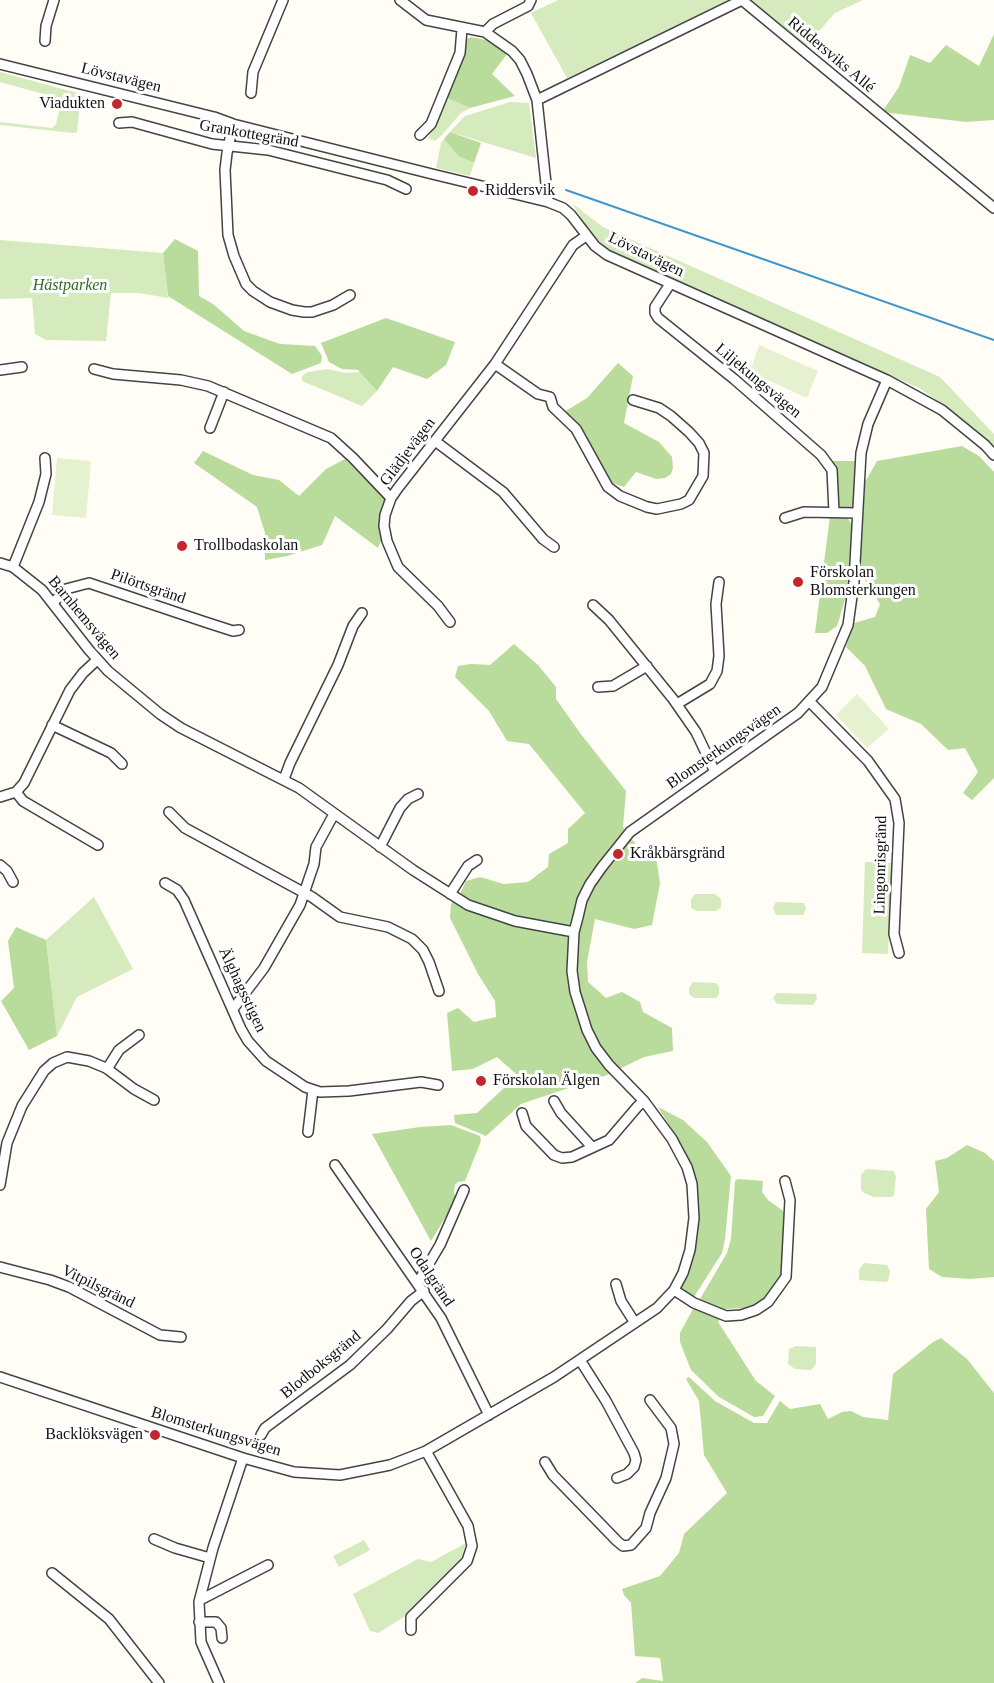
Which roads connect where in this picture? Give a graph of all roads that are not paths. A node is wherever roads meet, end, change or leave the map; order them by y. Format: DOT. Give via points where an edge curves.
graph roads {
  1 [pos="54,0"];
  2 [pos="283,0"];
  3 [pos="400,0"];
  4 [pos="531,0"];
  5 [pos="462,28"];
  6 [pos="485,32"];
  7 [pos="45,41"];
  8 [pos="0,64"];
  9 [pos="0,68"];
  10 [pos="251,93"];
  11 [pos="537,100"];
  12 [pos="119,123"];
  13 [pos="233,124"];
  14 [pos="420,135"];
  15 [pos="228,145"];
  16 [pos="406,189"];
  17 [pos="548,202"];
  18 [pos="994,208"];
  19 [pos="586,236"];
  20 [pos="670,284"];
  21 [pos="350,295"];
  22 [pos="495,364"];
  23 [pos="22,367"];
  24 [pos="94,369"];
  25 [pos="0,370"];
  26 [pos="887,380"];
  27 [pos="224,392"];
  28 [pos="633,400"];
  29 [pos="210,428"];
  30 [pos="435,441"];
  31 [pos="994,455"];
  32 [pos="45,458"];
  33 [pos="391,498"];
  34 [pos="834,512"];
  35 [pos="857,513"];
  36 [pos="785,518"];
  37 [pos="554,547"];
  38 [pos="0,563"];
  39 [pos="13,567"];
  40 [pos="719,582"];
  41 [pos="53,603"];
  42 [pos="592,605"];
  43 [pos="362,613"];
  44 [pos="450,622"];
  45 [pos="239,630"];
  46 [pos="97,660"];
  47 [pos="647,666"];
  48 [pos="598,687"];
  49 [pos="809,701"];
  50 [pos="677,704"];
  51 [pos="52,725"];
  52 [pos="122,764"];
  53 [pos="715,772"];
  54 [pos="284,780"];
  55 [pos="16,792"];
  56 [pos="418,794"];
  57 [pos="0,797"];
  58 [pos="169,812"];
  59 [pos="334,814"];
  60 [pos="98,845"];
  61 [pos="380,847"];
  62 [pos="477,860"];
  63 [pos="0,865"];
  64 [pos="13,882"];
  65 [pos="165,883"];
  66 [pos="306,893"];
  67 [pos="450,894"];
  68 [pos="574,932"];
  69 [pos="899,953"];
  70 [pos="439,991"];
  71 [pos="233,1009"];
  72 [pos="139,1035"];
  73 [pos="107,1069"];
  74 [pos="438,1085"];
  75 [pos="313,1090"];
  76 [pos="154,1100"];
  77 [pos="554,1101"];
  78 [pos="644,1101"];
  79 [pos="522,1113"];
  80 [pos="308,1132"];
  81 [pos="592,1147"];
  82 [pos="335,1165"];
  83 [pos="785,1181"];
  84 [pos="0,1185"];
  85 [pos="464,1190"];
  86 [pos="0,1267"];
  87 [pos="616,1284"];
  88 [pos="421,1287"];
  89 [pos="674,1290"];
  90 [pos="635,1323"];
  91 [pos="181,1337"];
  92 [pos="580,1360"];
  93 [pos="0,1377"];
  94 [pos="650,1401"];
  95 [pos="489,1415"];
  96 [pos="261,1435"];
  97 [pos="426,1451"];
  98 [pos="243,1458"];
  99 [pos="545,1462"];
  100 [pos="617,1478"];
  101 [pos="154,1539"];
  102 [pos="210,1558"];
  103 [pos="268,1565"];
  104 [pos="52,1573"];
  105 [pos="200,1600"];
  106 [pos="199,1622"];
  107 [pos="411,1630"];
  108 [pos="222,1638"];
  109 [pos="159,1683"];
  110 [pos="219,1683"];
  1 -- 7 [label="street"];
  2 -- 10 [label="street" via="253,72"];
  3 -- 5 [label="street" via="426,20"];
  4 -- 6 [label="street" via="528,6"];
  5 -- 6 [label="street"];
  5 -- 14 [label="street" via="460,53 431,124"];
  6 -- 11 [label="street" via="520,60"];
  8 -- 13 [label="street, Lövstavägen"];
  9 -- 13 [label="street, Lövstavägen"];
  11 -- 17 [label="street"];
  11 -- 18 [label="street, Riddersviks Allé" via="742,0"];
  12 -- 15 [label="street, Grankottegränd"];
  13 -- 15 [label="street"];
  13 -- 17 [label="street, Lövstavägen"];
  15 -- 16 [label="street, Grankottegränd" via="268,150 387,180"];
  15 -- 21 [label="street" via="228,235 246,284 270,302 304,312 333,305"];
  17 -- 19 [label="street, Lövstavägen" via="571,215"];
  19 -- 20 [label="street, Lövstavägen" via="607,255"];
  19 -- 22 [label="street, Glädjevägen" via="573,245"];
  20 -- 26 [label="street, Lövstavägen"];
  20 -- 34 [label="street, Liljekungsvägen" via="655,307 658,318 820,455 831,470"];
  22 -- 28 [label="street" via="538,394 549,397 576,429 608,488 657,509 689,500 703,476 704,453 689,432 670,416"];
  22 -- 30 [label="street, Glädjevägen"];
  23 -- 25 [label="street"];
  24 -- 27 [label="street" via="181,380"];
  26 -- 31 [label="street, Lövstavägen" via="942,410"];
  26 -- 35 [label="street, Blomsterkungsvägen" via="862,445"];
  27 -- 29 [label="street"];
  27 -- 33 [label="street" via="331,438"];
  30 -- 33 [label="street, Glädjevägen"];
  30 -- 37 [label="street" via="502,492"];
  32 -- 39 [label="street" via="46,474 39,502"];
  33 -- 44 [label="street, Glädjevägen" via="384,526 390,552 398,567"];
  34 -- 35 [label="street"];
  34 -- 36 [label="street" via="804,512"];
  35 -- 49 [label="street, Blomsterkungsvägen" via="848,625 822,687"];
  38 -- 39 [label="street"];
  39 -- 41 [label="street, Barnhemsvägen"];
  40 -- 50 [label="street" via="718,668 710,684"];
  41 -- 45 [label="street, Pilörtsgränd" via="66,589 89,583"];
  41 -- 46 [label="street, Barnhemsvägen"];
  42 -- 47 [label="street"];
  43 -- 54 [label="street"];
  46 -- 51 [label="street" via="70,690"];
  46 -- 54 [label="street, Barnhemsvägen" via="152,709"];
  47 -- 48 [label="street" via="613,686"];
  47 -- 50 [label="street"];
  49 -- 53 [label="street, Blomsterkungsvägen"];
  49 -- 69 [label="street, Lingonrisgränd" via="868,760 895,799 899,823 894,934"];
  50 -- 53 [label="street"];
  51 -- 52 [label="street" via="111,753"];
  51 -- 55 [label="street"];
  53 -- 68 [label="street, Blomsterkungsvägen" via="630,832 590,884"];
  54 -- 59 [label="street, Barnhemsvägen"];
  55 -- 57 [label="street"];
  55 -- 60 [label="street" via="23,801"];
  56 -- 61 [label="street" via="400,808"];
  58 -- 66 [label="street" via="185,828"];
  59 -- 61 [label="street, Barnhemsvägen"];
  59 -- 66 [label="street" via="316,847"];
  61 -- 67 [label="street, Barnhemsvägen"];
  62 -- 67 [label="street" via="468,866"];
  63 -- 64 [label="street"];
  65 -- 71 [label="street, Älghagsstigen" via="184,900"];
  66 -- 70 [label="street" via="340,917 388,927 412,939 426,956"];
  66 -- 71 [label="street" via="264,968"];
  67 -- 68 [label="street, Barnhemsvägen" via="468,905 506,918"];
  68 -- 78 [label="street, Blomsterkungsvägen" via="572,971 587,1030 609,1065"];
  71 -- 75 [label="street, Älghagsstigen" via="256,1052"];
  72 -- 73 [label="street" via="119,1050"];
  73 -- 76 [label="street"];
  73 -- 84 [label="street" via="67,1057 44,1071 22,1106 7,1143"];
  74 -- 75 [label="street, Älghagsstigen" via="421,1082 349,1091"];
  75 -- 80 [label="street"];
  77 -- 81 [label="street"];
  78 -- 81 [label="street" via="609,1140"];
  78 -- 89 [label="street, Blomsterkungsvägen" via="672,1139 692,1184 694,1218 690,1250"];
  79 -- 81 [label="street" via="526,1126 558,1158 572,1157"];
  82 -- 88 [label="street, Odalgränd"];
  83 -- 89 [label="street" via="790,1200 786,1277 768,1302 756,1310 726,1316"];
  85 -- 88 [label="street, Blodboksgränd"];
  86 -- 91 [label="street, Vitpilsgränd" via="69,1287 160,1335"];
  87 -- 90 [label="street"];
  88 -- 95 [label="street, Odalgränd" via="441,1318"];
  88 -- 96 [label="street, Blodboksgränd" via="387,1329 350,1365 265,1428"];
  89 -- 90 [label="street, Blomsterkungsvägen"];
  90 -- 92 [label="street, Blomsterkungsvägen"];
  92 -- 95 [label="street, Blomsterkungsvägen"];
  92 -- 100 [label="street" via="634,1453 634,1467"];
  93 -- 98 [label="street, Blomsterkungsvägen"];
  94 -- 99 [label="street" via="671,1428 674,1444 666,1478 646,1528 631,1545 623,1546"];
  95 -- 97 [label="street, Blomsterkungsvägen"];
  97 -- 98 [label="street, Blomsterkungsvägen" via="390,1465 340,1475 294,1472"];
  97 -- 107 [label="street" via="468,1526 472,1546 467,1561 411,1617"];
  98 -- 102 [label="street"];
  101 -- 102 [label="street"];
  102 -- 105 [label="street"];
  103 -- 105 [label="street"];
  104 -- 109 [label="street" via="110,1619"];
  105 -- 106 [label="street"];
  106 -- 108 [label="street" via="216,1622"];
  106 -- 110 [label="street" via="204,1651"];
}
